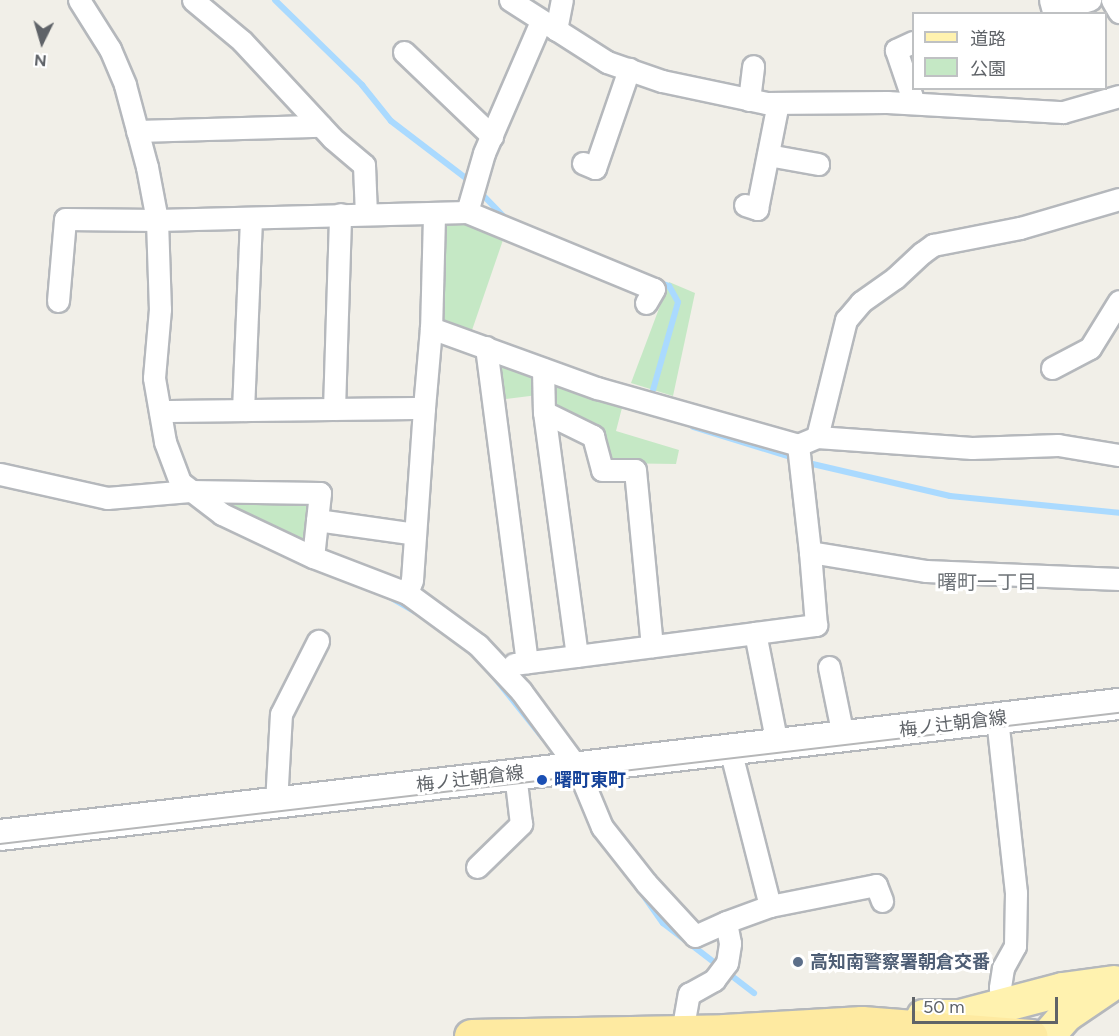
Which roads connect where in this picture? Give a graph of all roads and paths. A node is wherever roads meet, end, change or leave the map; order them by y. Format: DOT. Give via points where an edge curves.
graph roads {
  1 [pos="79,0"];
  2 [pos="193,0"];
  3 [pos="510,0"];
  4 [pos="561,0"];
  5 [pos="1050,0"];
  6 [pos="1090,0"];
  7 [pos="1112,0"];
  8 [pos="1119,12"];
  9 [pos="548,26"];
  10 [pos="912,42"];
  11 [pos="404,52"];
  12 [pos="753,66"];
  13 [pos="629,69"];
  14 [pos="1119,96"];
  15 [pos="749,100"];
  16 [pos="778,103"];
  17 [pos="914,104"];
  18 [pos="321,126"];
  19 [pos="137,131"];
  20 [pos="492,136"];
  21 [pos="768,155"];
  22 [pos="818,164"];
  23 [pos="596,167"];
  24 [pos="473,196"];
  25 [pos="1119,199"];
  26 [pos="745,206"];
  27 [pos="340,214"];
  28 [pos="366,214"];
  29 [pos="434,216"];
  30 [pos="251,218"];
  31 [pos="157,220"];
  32 [pos="58,301"];
  33 [pos="1119,301"];
  34 [pos="646,303"];
  35 [pos="431,328"];
  36 [pos="486,347"];
  37 [pos="1052,368"];
  38 [pos="543,369"];
  39 [pos="424,408"];
  40 [pos="334,409"];
  41 [pos="243,410"];
  42 [pos="160,411"];
  43 [pos="544,412"];
  44 [pos="807,441"];
  45 [pos="1119,455"];
  46 [pos="0,474"];
  47 [pos="190,491"];
  48 [pos="317,520"];
  49 [pos="415,534"];
  50 [pos="810,552"];
  51 [pos="313,557"];
  52 [pos="1119,579"];
  53 [pos="407,594"];
  54 [pos="755,633"];
  55 [pos="318,641"];
  56 [pos="652,646"];
  57 [pos="576,656"];
  58 [pos="527,662"];
  59 [pos="499,666"];
  60 [pos="829,667"];
  61 [pos="1119,704"];
  62 [pos="997,718"];
  63 [pos="843,736"];
  64 [pos="777,744"];
  65 [pos="730,749"];
  66 [pos="577,767"];
  67 [pos="515,774"];
  68 [pos="276,803"];
  69 [pos="0,835"];
  70 [pos="477,867"];
  71 [pos="882,901"];
  72 [pos="770,906"];
  73 [pos="726,921"];
  74 [pos="1116,981"];
  75 [pos="1002,1008"];
  76 [pos="862,1023"];
  77 [pos="682,1034"];
  78 [pos="471,1036"];
  79 [pos="1031,1036"];
  80 [pos="1047,1036"];
  1 -- 19 [label="street" via="110,49"];
  2 -- 18 [label="street" via="242,41"];
  3 -- 9 [label="street"];
  4 -- 9 [label="street"];
  5 -- 6 [label="street" via="1053,12"];
  7 -- 8 [label="street"];
  9 -- 13 [label="street" via="607,62"];
  9 -- 20 [label="street"];
  10 -- 17 [label="street" via="896,50"];
  11 -- 20 [label="street"];
  12 -- 15 [label="street"];
  13 -- 15 [label="street"];
  13 -- 23 [label="street"];
  14 -- 17 [label="street" via="1063,112"];
  15 -- 16 [label="street"];
  16 -- 17 [label="street"];
  16 -- 21 [label="street"];
  18 -- 19 [label="street"];
  18 -- 28 [label="street" via="364,165"];
  19 -- 31 [label="street"];
  20 -- 24 [label="street"];
  21 -- 22 [label="street"];
  21 -- 26 [label="street" via="757,209"];
  24 -- 29 [label="street"];
  24 -- 34 [label="street" via="654,289"];
  25 -- 44 [label="street" via="1020,228 933,245 922,253 895,279 861,302 846,320"];
  27 -- 28 [label="street"];
  27 -- 30 [label="street"];
  27 -- 40 [label="street"];
  28 -- 29 [label="street"];
  29 -- 35 [label="street"];
  30 -- 31 [label="street"];
  30 -- 41 [label="street"];
  31 -- 32 [label="street" via="65,219"];
  31 -- 42 [label="street" via="160,309 154,378"];
  33 -- 37 [label="street" via="1090,348"];
  35 -- 36 [label="street"];
  35 -- 39 [label="street"];
  36 -- 38 [label="street"];
  36 -- 58 [label="street"];
  38 -- 43 [label="street"];
  38 -- 44 [label="street"];
  39 -- 40 [label="street"];
  39 -- 49 [label="street"];
  40 -- 41 [label="street"];
  41 -- 42 [label="street"];
  42 -- 47 [label="street" via="165,442 180,482"];
  43 -- 56 [label="street" via="593,436 602,470 635,470"];
  43 -- 57 [label="street"];
  44 -- 45 [label="street" via="962,447 1058,445"];
  44 -- 50 [label="street" via="800,482"];
  46 -- 47 [label="street" via="107,498"];
  47 -- 48 [label="street" via="320,493"];
  47 -- 51 [label="street" via="222,514"];
  48 -- 49 [label="street"];
  48 -- 51 [label="street"];
  49 -- 53 [label="street" via="412,580"];
  50 -- 52 [label="street" via="926,571"];
  50 -- 54 [label="street" via="816,625"];
  51 -- 53 [label="street"];
  53 -- 59 [label="street" via="478,645"];
  54 -- 56 [label="street"];
  54 -- 64 [label="street"];
  55 -- 68 [label="street" via="281,714"];
  56 -- 57 [label="street"];
  57 -- 58 [label="street"];
  58 -- 59 [label="street"];
  59 -- 66 [label="street"];
  60 -- 63 [label="street"];
  61 -- 62 [label="main road, 梅ノ辻朝倉線"];
  62 -- 63 [label="main road, 梅ノ辻朝倉線"];
  62 -- 75 [label="street" via="1016,892 1015,946 1004,968"];
  63 -- 64 [label="main road, 梅ノ辻朝倉線"];
  64 -- 65 [label="main road, 梅ノ辻朝倉線"];
  65 -- 66 [label="main road, 梅ノ辻朝倉線"];
  65 -- 72 [label="street"];
  66 -- 67 [label="main road, 梅ノ辻朝倉線"];
  66 -- 73 [label="street" via="602,827 695,936"];
  67 -- 68 [label="main road, 梅ノ辻朝倉線"];
  67 -- 70 [label="street" via="521,824"];
  68 -- 69 [label="main road, 梅ノ辻朝倉線"];
  71 -- 72 [label="street" via="876,885"];
  72 -- 73 [label="street"];
  73 -- 77 [label="street" via="730,943 720,971 689,994"];
  74 -- 75 [label="main road" via="1062,989"];
  74 -- 80 [label="main road" via="1065,1015"];
  75 -- 76 [label="main road" via="960,1016 897,1016"];
  76 -- 77 [label="highway"];
  76 -- 79 [label="highway"];
  77 -- 78 [label="highway"];
}
